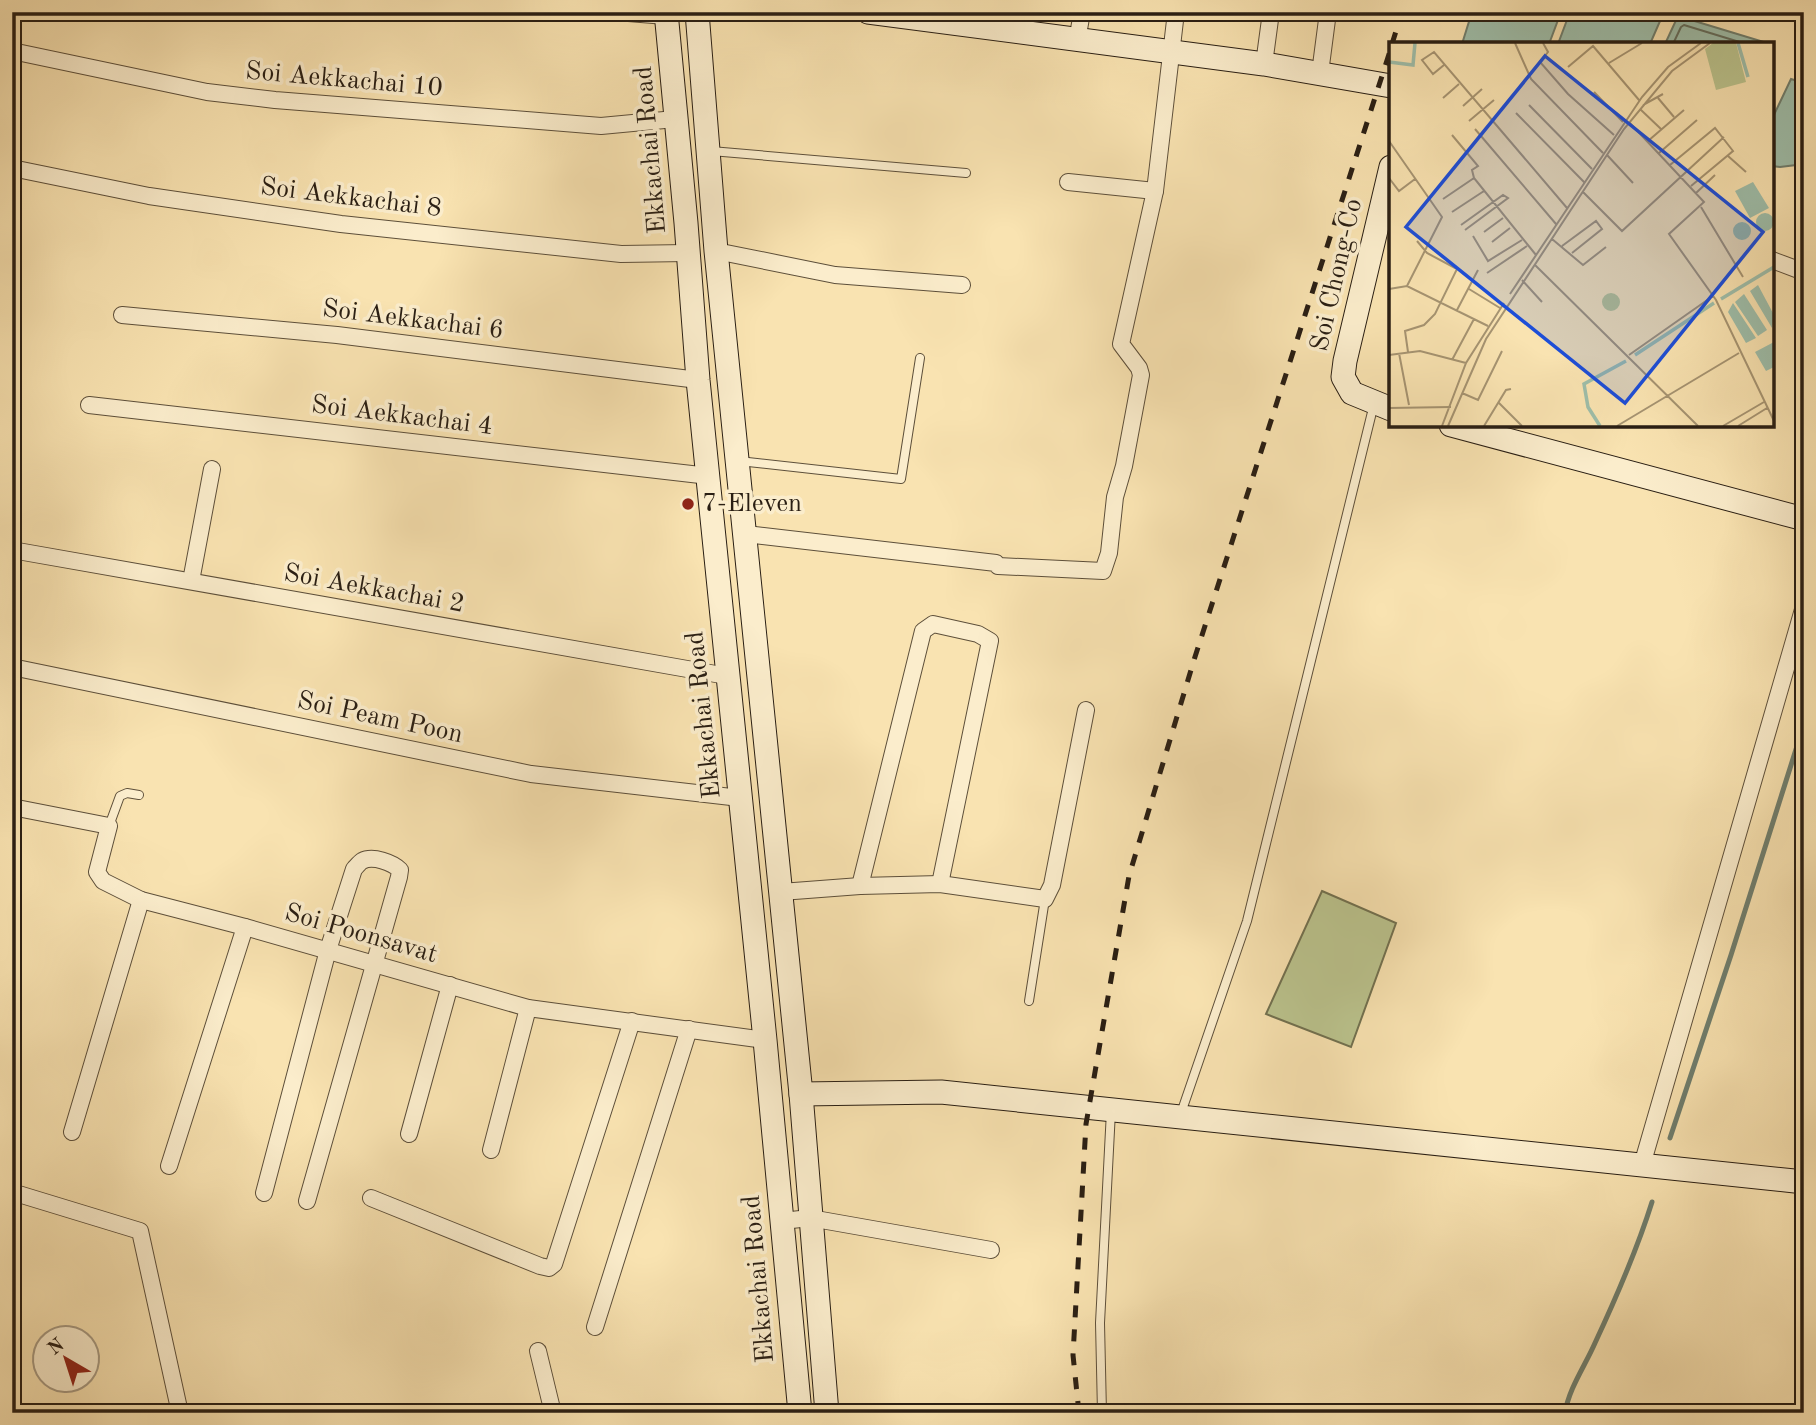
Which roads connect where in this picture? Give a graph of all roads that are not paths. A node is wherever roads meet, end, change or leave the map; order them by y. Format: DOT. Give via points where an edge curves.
graph roads {
  1 [pos="616,12"];
  2 [pos="697,12"];
  3 [pos="869,12"];
  4 [pos="1082,12"];
  5 [pos="1176,12"];
  6 [pos="1271,12"];
  7 [pos="1328,12"];
  8 [pos="666,14"];
  9 [pos="969,19"];
  10 [pos="1077,41"];
  11 [pos="12,51"];
  12 [pos="1170,53"];
  13 [pos="1264,64"];
  14 [pos="1320,73"];
  15 [pos="1389,86"];
  16 [pos="675,118"];
  17 [pos="708,151"];
  18 [pos="12,168"];
  19 [pos="966,173"];
  20 [pos="1389,175"];
  21 [pos="1068,182"];
  22 [pos="1155,191"];
  23 [pos="716,251"];
  24 [pos="687,253"];
  25 [pos="1774,261"];
  26 [pos="1804,272"];
  27 [pos="962,285"];
  28 [pos="122,315"];
  29 [pos="920,358"];
  30 [pos="698,380"];
  31 [pos="89,405"];
  32 [pos="1382,406"];
  33 [pos="1459,427"];
  34 [pos="739,461"];
  35 [pos="212,469"];
  36 [pos="709,476"];
  37 [pos="1804,519"];
  38 [pos="746,534"];
  39 [pos="12,550"];
  40 [pos="191,581"];
  41 [pos="1804,607"];
  42 [pos="12,667"];
  43 [pos="727,676"];
  44 [pos="1086,710"];
  45 [pos="139,795"];
  46 [pos="740,799"];
  47 [pos="12,807"];
  48 [pos="109,827"];
  49 [pos="940,884"];
  50 [pos="860,886"];
  51 [pos="781,892"];
  52 [pos="1045,899"];
  53 [pos="141,900"];
  54 [pos="245,927"];
  55 [pos="328,950"];
  56 [pos="374,963"];
  57 [pos="450,985"];
  58 [pos="1029,1001"];
  59 [pos="528,1007"];
  60 [pos="632,1021"];
  61 [pos="689,1029"];
  62 [pos="765,1040"];
  63 [pos="801,1094"];
  64 [pos="1111,1108"];
  65 [pos="1180,1116"];
  66 [pos="72,1132"];
  67 [pos="409,1134"];
  68 [pos="491,1150"];
  69 [pos="1642,1165"];
  70 [pos="169,1166"];
  71 [pos="1804,1182"];
  72 [pos="12,1192"];
  73 [pos="264,1193"];
  74 [pos="370,1198"];
  75 [pos="307,1201"];
  76 [pos="810,1219"];
  77 [pos="782,1222"];
  78 [pos="991,1250"];
  79 [pos="595,1327"];
  80 [pos="538,1351"];
  81 [pos="180,1413"];
  82 [pos="553,1413"];
  83 [pos="800,1413"];
  84 [pos="827,1413"];
  85 [pos="1102,1413"];
  1 -- 8 [label="street"];
  2 -- 17 [label="main road"];
  3 -- 9 [label="main road"];
  4 -- 10 [label="street"];
  5 -- 12 [label="street"];
  6 -- 13 [label="street"];
  7 -- 14 [label="street"];
  8 -- 16 [label="main road, Ekkachai Road"];
  9 -- 10 [label="main road"];
  10 -- 12 [label="main road"];
  11 -- 16 [label="street, Soi Aekkachai 10" via="207,92 275,100 601,125"];
  12 -- 13 [label="main road"];
  12 -- 22 [label="street"];
  13 -- 14 [label="main road"];
  14 -- 15 [label="main road"];
  16 -- 24 [label="main road, Ekkachai Road"];
  17 -- 19 [label="lane"];
  17 -- 23 [label="main road"];
  18 -- 24 [label="street, Soi Aekkachai 8" via="149,196 341,224 621,254"];
  20 -- 32 [label="main road, Soi Chong-Co" via="1343,377 1352,393"];
  21 -- 22 [label="street"];
  22 -- 38 [label="street" via="1121,344 1141,375 1103,571 998,566"];
  23 -- 27 [label="street" via="835,275"];
  23 -- 34 [label="main road"];
  24 -- 30 [label="main road, Ekkachai Road"];
  25 -- 26 [label="street"];
  28 -- 30 [label="street, Soi Aekkachai 6" via="337,335"];
  29 -- 34 [label="lane" via="901,479"];
  30 -- 36 [label="main road, Ekkachai Road"];
  31 -- 36 [label="street, Soi Aekkachai 4"];
  32 -- 65 [label="lane" via="1247,921"];
  33 -- 37 [label="main road"];
  34 -- 38 [label="main road"];
  35 -- 40 [label="street"];
  36 -- 43 [label="main road, Ekkachai Road"];
  38 -- 51 [label="main road"];
  39 -- 40 [label="street, Soi Aekkachai 2"];
  40 -- 43 [label="street, Soi Aekkachai 2"];
  41 -- 69 [label="street"];
  42 -- 46 [label="street, Soi Peam Poon" via="531,774"];
  43 -- 46 [label="main road, Ekkachai Road"];
  44 -- 52 [label="street" via="1052,885"];
  45 -- 48 [label="lane" via="120,796"];
  46 -- 62 [label="main road, Ekkachai Road"];
  47 -- 48 [label="street"];
  48 -- 53 [label="street, Soi Poonsavat" via="97,872 103,881"];
  49 -- 50 [label="street"];
  49 -- 50 [label="street" via="990,641 933,624 923,631"];
  49 -- 52 [label="street"];
  50 -- 51 [label="street"];
  51 -- 63 [label="main road"];
  52 -- 58 [label="lane"];
  53 -- 54 [label="street, Soi Poonsavat"];
  53 -- 66 [label="street"];
  54 -- 55 [label="street, Soi Poonsavat"];
  54 -- 70 [label="street"];
  55 -- 56 [label="street, Soi Poonsavat"];
  55 -- 56 [label="street" via="354,869 361,861 394,863 399,877"];
  55 -- 73 [label="street"];
  56 -- 57 [label="street, Soi Poonsavat"];
  56 -- 75 [label="street"];
  57 -- 59 [label="street, Soi Poonsavat"];
  57 -- 67 [label="street"];
  59 -- 60 [label="street, Soi Poonsavat"];
  59 -- 68 [label="street"];
  60 -- 61 [label="street, Soi Poonsavat"];
  60 -- 74 [label="street" via="549,1268"];
  61 -- 62 [label="street, Soi Poonsavat"];
  61 -- 79 [label="street"];
  62 -- 77 [label="main road, Ekkachai Road"];
  63 -- 64 [label="main road" via="941,1092"];
  63 -- 76 [label="main road"];
  64 -- 65 [label="main road"];
  64 -- 85 [label="lane" via="1100,1323"];
  65 -- 69 [label="main road"];
  69 -- 71 [label="main road"];
  72 -- 81 [label="street" via="140,1231"];
  76 -- 77 [label="street"];
  76 -- 78 [label="street"];
  76 -- 84 [label="main road"];
  77 -- 83 [label="main road, Ekkachai Road"];
  80 -- 82 [label="street"];
}
